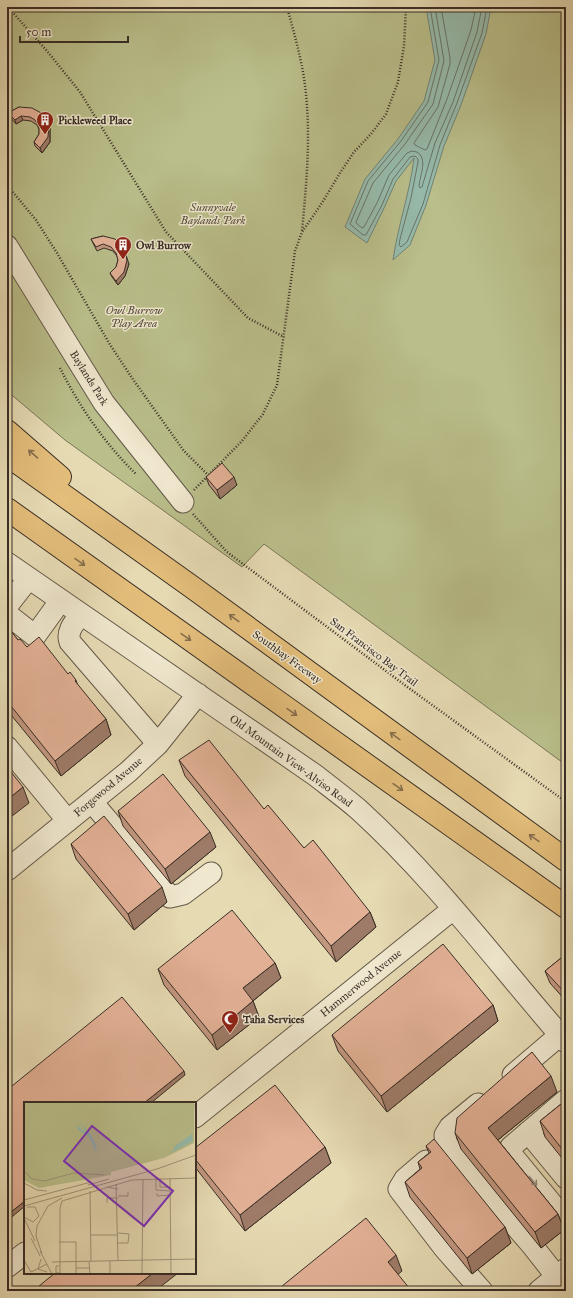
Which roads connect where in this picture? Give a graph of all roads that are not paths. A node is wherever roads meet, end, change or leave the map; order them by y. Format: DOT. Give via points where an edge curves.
graph roads {
  1 [pos="7,246"];
  2 [pos="7,431"];
  3 [pos="7,455"];
  4 [pos="183,502"];
  5 [pos="7,509"];
  6 [pos="7,514"];
  7 [pos="49,539"];
  8 [pos="7,563"];
  9 [pos="29,578"];
  10 [pos="192,587"];
  11 [pos="61,600"];
  12 [pos="7,606"];
  13 [pos="7,614"];
  14 [pos="81,614"];
  15 [pos="198,694"];
  16 [pos="158,744"];
  17 [pos="7,746"];
  18 [pos="92,802"];
  19 [pos="68,821"];
  20 [pos="566,860"];
  21 [pos="7,870"];
  22 [pos="211,873"];
  23 [pos="566,907"];
  24 [pos="453,909"];
  25 [pos="563,1038"];
  26 [pos="566,1100"];
  27 [pos="196,1116"];
  28 [pos="528,1132"];
  29 [pos="426,1161"];
  30 [pos="566,1178"];
  31 [pos="566,1221"];
  32 [pos="24,1254"];
  33 [pos="7,1267"];
  34 [pos="561,1273"];
  35 [pos="482,1291"];
  36 [pos="539,1291"];
  1 -- 4 [label="street, Baylands Park" via="104,403"];
  10 -- 2 [label="highway, one-way"];
  3 -- 10 [label="highway, Southbay Freeway"];
  5 -- 7 [label="highway"];
  6 -- 7 [label="highway"];
  7 -- 23 [label="highway, one-way"];
  8 -- 9 [label="street, Old Mountain View-Alviso Road"];
  9 -- 11 [label="street, Old Mountain View-Alviso Road"];
  9 -- 12 [label="street"];
  20 -- 10 [label="highway, Southbay Freeway, one-way"];
  11 -- 13 [label="street" via="35,636"];
  11 -- 14 [label="street, Old Mountain View-Alviso Road"];
  14 -- 15 [label="street, Old Mountain View-Alviso Road"];
  14 -- 16 [label="street" via="70,629 70,642"];
  15 -- 16 [label="street, Forgewood Avenue"];
  15 -- 24 [label="street, Old Mountain View-Alviso Road" via="315,775 357,809 405,856"];
  16 -- 18 [label="street, Forgewood Avenue"];
  17 -- 19 [label="street"];
  18 -- 19 [label="street, Forgewood Avenue"];
  18 -- 22 [label="street" via="170,897 183,894"];
  19 -- 21 [label="street, Forgewood Avenue"];
  24 -- 25 [label="street, Old Mountain View-Alviso Road"];
  24 -- 27 [label="street, Hammerwood Avenue"];
  25 -- 34 [label="street" via="495,1090 450,1127 445,1135 446,1143 470,1174 531,1244"];
  26 -- 28 [label="street"];
  28 -- 30 [label="street"];
  28 -- 31 [label="street, one-way" via="509,1150"];
  29 -- 35 [label="street" via="405,1179 399,1189 445,1249"];
  32 -- 33 [label="street"];
  34 -- 36 [label="street"];
}
